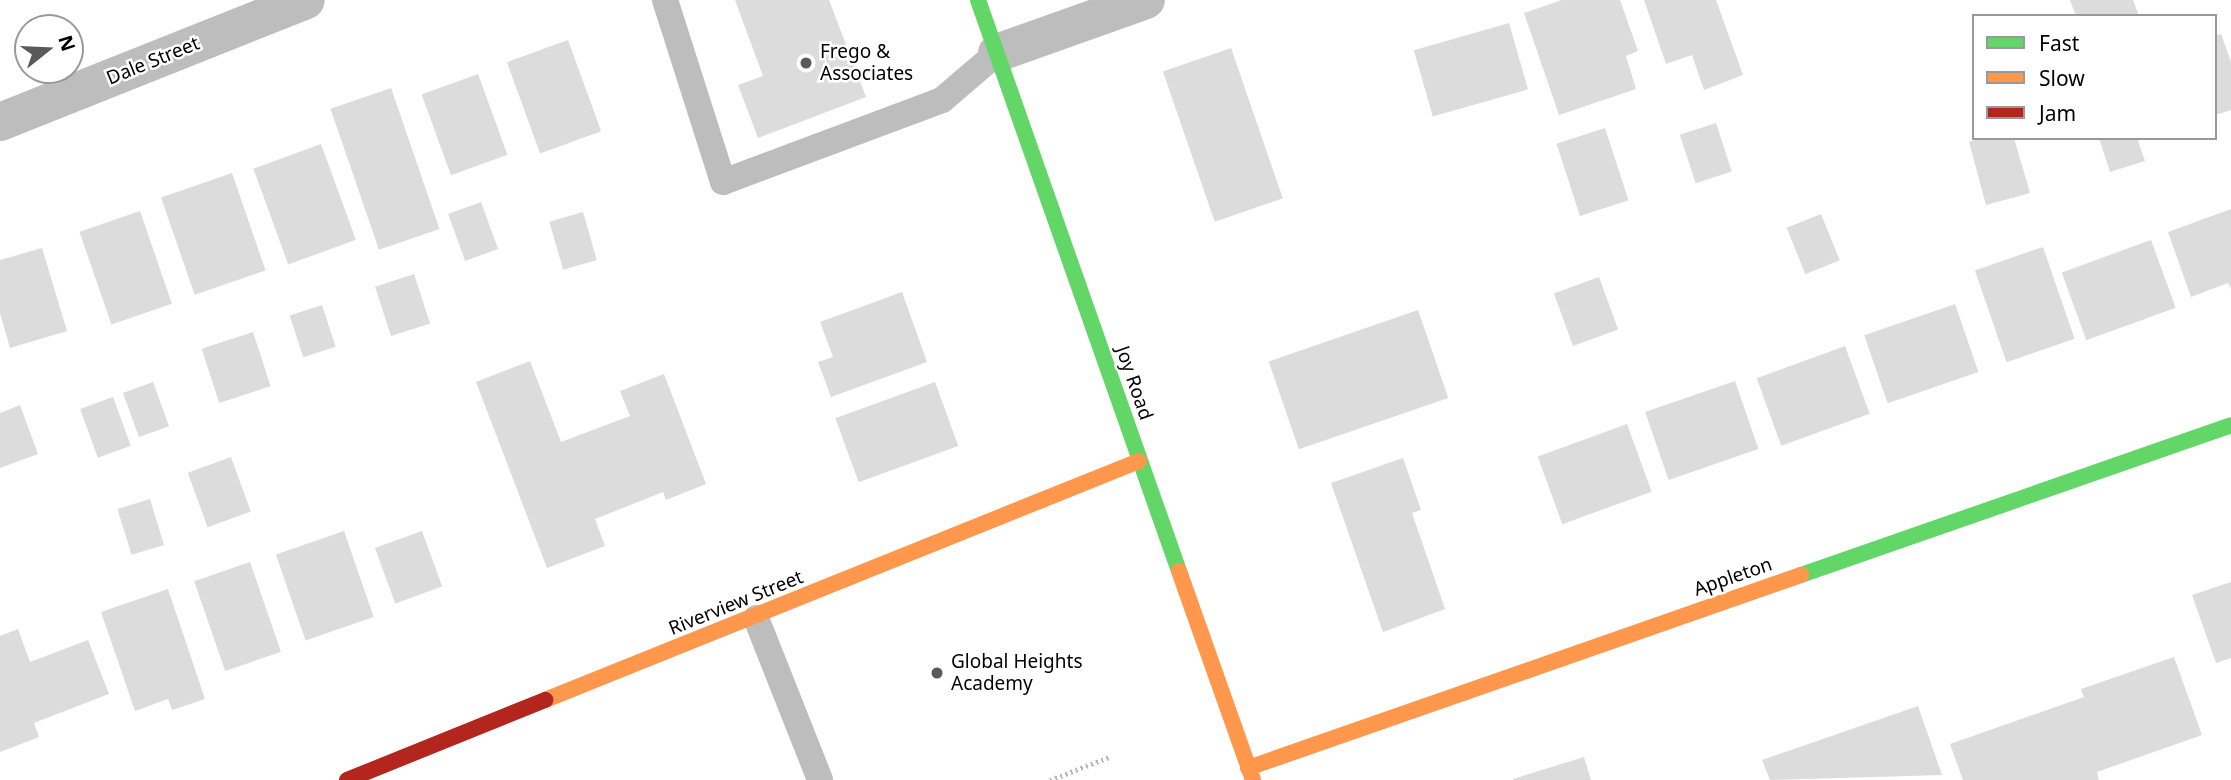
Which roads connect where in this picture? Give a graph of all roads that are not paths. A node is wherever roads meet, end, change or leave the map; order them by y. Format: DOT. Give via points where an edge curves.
graph roads {
  1 [pos="306,0"];
  2 [pos="665,0"];
  3 [pos="978,0"];
  4 [pos="1146,0"];
  5 [pos="997,53"];
  6 [pos="0,122"];
  7 [pos="2231,425"];
  8 [pos="1139,461"];
  9 [pos="755,618"];
  10 [pos="1251,774"];
  11 [pos="347,780"];
  12 [pos="820,780"];
  1 -- 6 [label="street, Dale Street"];
  2 -- 5 [label="lane" via="723,182 942,100"];
  3 -- 5 [label="street, Joy Road"];
  4 -- 5 [label="street"];
  5 -- 8 [label="street, Joy Road"];
  7 -- 10 [label="street, Appleton"];
  8 -- 9 [label="street, Riverview Street"];
  8 -- 10 [label="street, Joy Road"];
  9 -- 11 [label="street, Riverview Street"];
  9 -- 12 [label="lane"];
}
